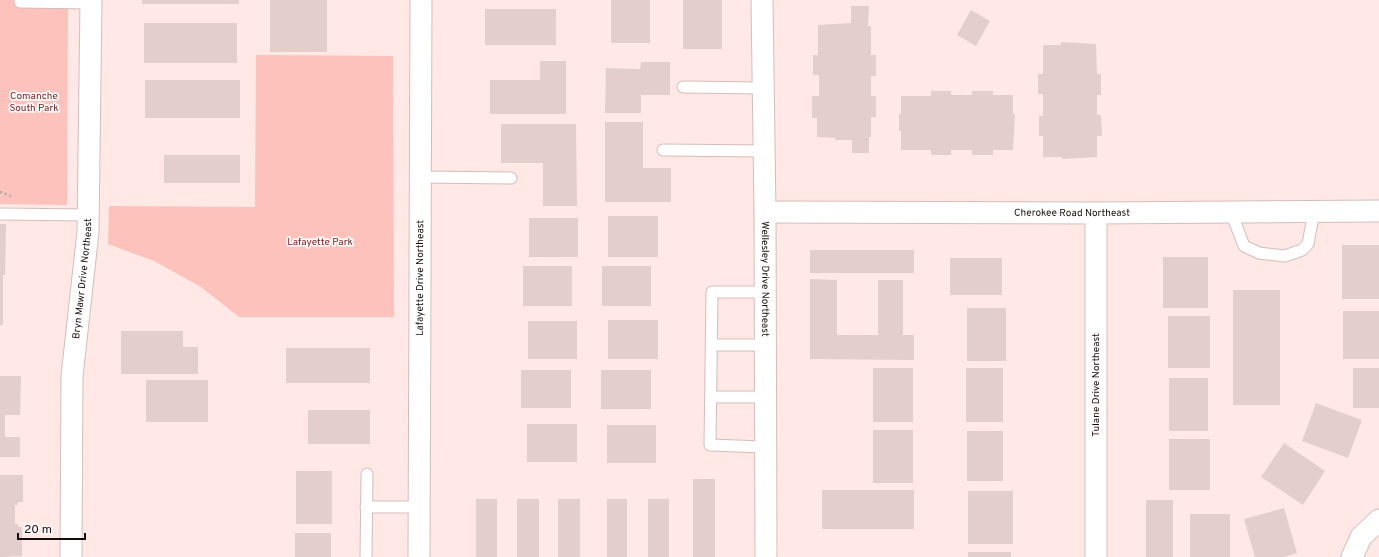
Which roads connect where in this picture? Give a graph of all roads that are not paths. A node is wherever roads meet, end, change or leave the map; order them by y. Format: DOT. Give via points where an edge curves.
graph roads {
  1 [pos="421,0"];
  2 [pos="762,0"];
  3 [pos="20,2"];
  4 [pos="91,2"];
  5 [pos="683,87"];
  6 [pos="763,88"];
  7 [pos="664,150"];
  8 [pos="764,151"];
  9 [pos="421,177"];
  10 [pos="511,178"];
  11 [pos="1314,211"];
  12 [pos="1379,211"];
  13 [pos="765,212"];
  14 [pos="1232,212"];
  15 [pos="1096,213"];
  16 [pos="0,214"];
  17 [pos="88,215"];
  18 [pos="764,292"];
  19 [pos="712,345"];
  20 [pos="764,345"];
  21 [pos="711,397"];
  22 [pos="765,397"];
  23 [pos="765,447"];
  24 [pos="366,474"];
  25 [pos="366,507"];
  26 [pos="419,507"];
  27 [pos="1379,520"];
  28 [pos="71,557"];
  29 [pos="366,557"];
  30 [pos="419,557"];
  31 [pos="766,557"];
  32 [pos="1096,557"];
  33 [pos="1352,557"];
  1 -- 9 [label="street, Lafayette Drive Northeast"];
  2 -- 6 [label="street, Wellesley Drive Northeast"];
  3 -- 4 [label="lane"];
  4 -- 17 [label="street, Bryn Mawr Drive Northeast"];
  5 -- 6 [label="lane"];
  6 -- 8 [label="street, Wellesley Drive Northeast"];
  7 -- 8 [label="lane"];
  8 -- 13 [label="street, Wellesley Drive Northeast"];
  9 -- 10 [label="lane"];
  9 -- 26 [label="street, Lafayette Drive Northeast"];
  11 -- 12 [label="street, Cherokee Road Northeast"];
  11 -- 14 [label="street, Cherokee Road Northeast"];
  11 -- 14 [label="lane" via="1308,244 1302,250 1285,256 1259,253 1244,246"];
  13 -- 15 [label="street, Cherokee Road Northeast"];
  13 -- 18 [label="street, Wellesley Drive Northeast"];
  14 -- 15 [label="street, Cherokee Road Northeast"];
  15 -- 32 [label="street, Tulane Drive Northeast"];
  16 -- 17 [label="lane"];
  17 -- 28 [label="street, Bryn Mawr Drive Northeast" via="72,376"];
  18 -- 19 [label="lane" via="712,292"];
  18 -- 20 [label="street, Wellesley Drive Northeast"];
  19 -- 20 [label="lane"];
  19 -- 21 [label="lane"];
  20 -- 22 [label="street, Wellesley Drive Northeast"];
  21 -- 22 [label="lane"];
  21 -- 23 [label="lane" via="710,445"];
  22 -- 23 [label="street, Wellesley Drive Northeast"];
  23 -- 31 [label="street, Wellesley Drive Northeast"];
  24 -- 25 [label="lane"];
  25 -- 26 [label="lane"];
  25 -- 29 [label="lane"];
  26 -- 30 [label="street, Lafayette Drive Northeast"];
  27 -- 33 [label="street" via="1361,538"];
}
